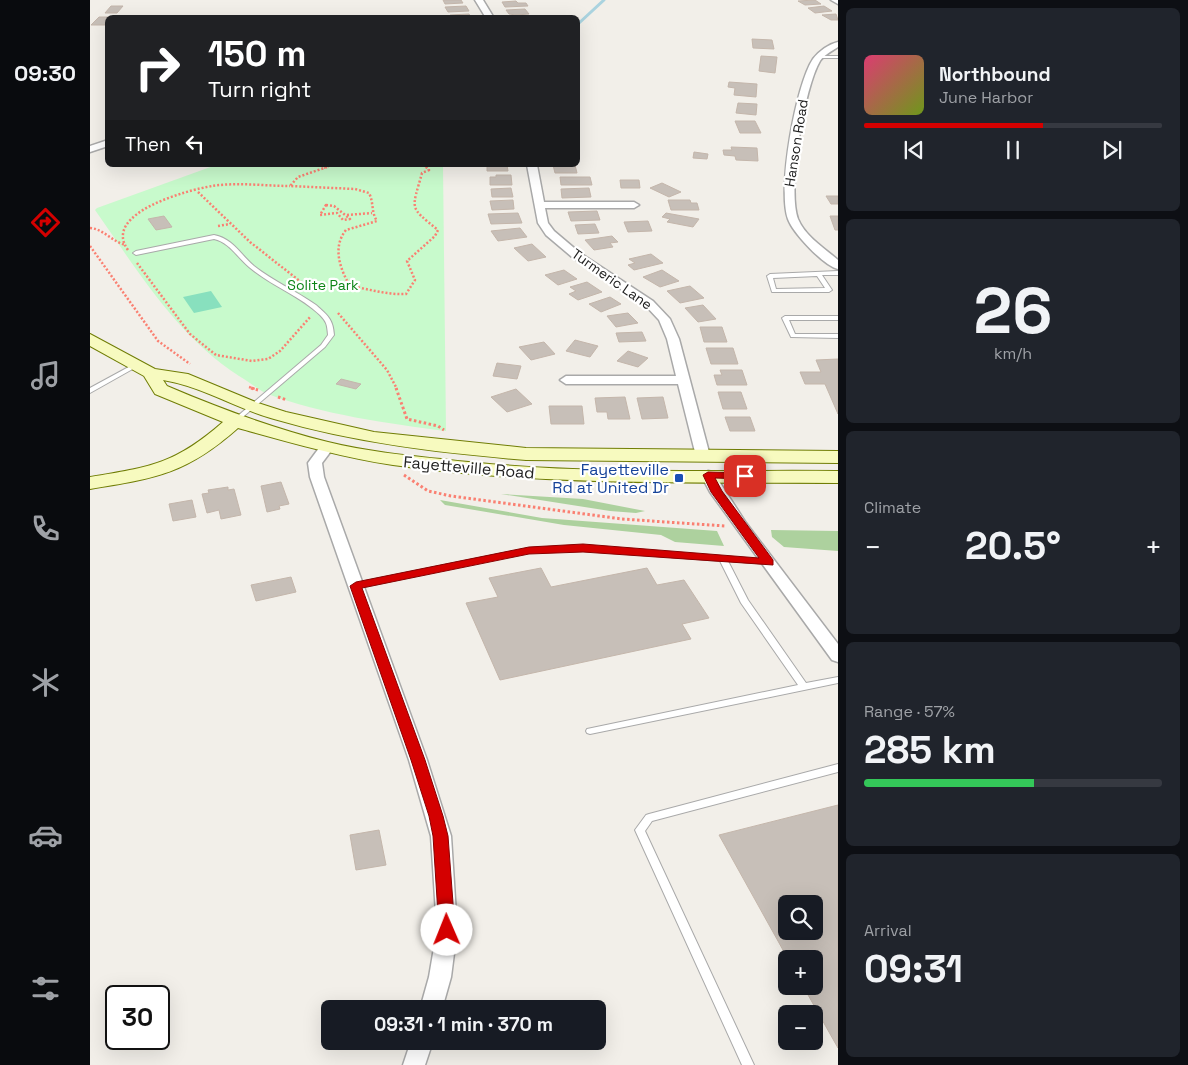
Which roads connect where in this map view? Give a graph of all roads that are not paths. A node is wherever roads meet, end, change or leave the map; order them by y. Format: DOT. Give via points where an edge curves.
graph roads {
  1 [pos="479,0"];
  2 [pos="835,0"];
  3 [pos="838,2"];
  4 [pos="488,15"];
  5 [pos="838,44"];
  6 [pos="819,57"];
  7 [pos="838,57"];
  8 [pos="105,144"];
  9 [pos="90,149"];
  10 [pos="532,167"];
  11 [pos="634,204"];
  12 [pos="540,205"];
  13 [pos="133,253"];
  14 [pos="838,266"];
  15 [pos="838,273"];
  16 [pos="819,275"];
  17 [pos="838,318"];
  18 [pos="838,336"];
  19 [pos="90,339"];
  20 [pos="143,369"];
  21 [pos="566,380"];
  22 [pos="682,380"];
  23 [pos="90,391"];
  24 [pos="252,407"];
  25 [pos="235,421"];
  26 [pos="327,447"];
  27 [pos="703,456"];
  28 [pos="838,457"];
  29 [pos="708,475"];
  30 [pos="838,477"];
  31 [pos="90,483"];
  32 [pos="723,559"];
  33 [pos="768,562"];
  34 [pos="356,586"];
  35 [pos="838,656"];
  36 [pos="838,680"];
  37 [pos="804,688"];
  38 [pos="590,731"];
  39 [pos="838,768"];
  40 [pos="434,1000"];
  41 [pos="419,1050"];
  42 [pos="414,1065"];
  43 [pos="748,1065"];
  1 -- 4 [label="street"];
  2 -- 3 [label="street"];
  5 -- 6 [label="street"];
  6 -- 7 [label="lane"];
  6 -- 14 [label="street, Hanson Road" via="804,91 788,190 790,210 800,230"];
  8 -- 9 [label="street"];
  10 -- 12 [label="street, Turmeric Lane"];
  11 -- 12 [label="street"];
  12 -- 22 [label="street, Turmeric Lane" via="543,223 562,244 658,312 669,328"];
  13 -- 24 [label="lane" via="220,237 255,269 321,313 331,325 330,337 316,352"];
  15 -- 16 [label="lane"];
  16 -- 16 [label="lane" via="802,276 770,276 774,291 829,290"];
  17 -- 18 [label="lane" via="785,318 793,336"];
  19 -- 20 [label="main road, Fayetteville Road"];
  20 -- 23 [label="lane"];
  20 -- 24 [label="main road, Fayetteville Road" via="182,378"];
  20 -- 25 [label="main road, Fayetteville Road" via="161,390"];
  21 -- 22 [label="street"];
  22 -- 27 [label="street, Turmeric Lane"];
  24 -- 25 [label="lane"];
  24 -- 27 [label="main road, Fayetteville Road" via="374,437 486,451"];
  25 -- 26 [label="main road, Fayetteville Road"];
  25 -- 31 [label="main road" via="210,442 174,464"];
  26 -- 29 [label="main road, Fayetteville Road" via="484,470 567,475"];
  26 -- 34 [label="street" via="315,463 315,470"];
  27 -- 28 [label="main road, Fayetteville Road"];
  29 -- 30 [label="main road, Fayetteville Road"];
  29 -- 33 [label="street"];
  32 -- 33 [label="lane"];
  32 -- 34 [label="lane" via="583,548 529,550"];
  32 -- 37 [label="lane" via="744,601"];
  33 -- 35 [label="street"];
  34 -- 40 [label="street" via="418,760 441,836 447,930"];
  36 -- 37 [label="lane"];
  37 -- 38 [label="lane"];
  39 -- 43 [label="lane" via="649,818 640,830"];
  41 -- 42 [label="street"];
}
